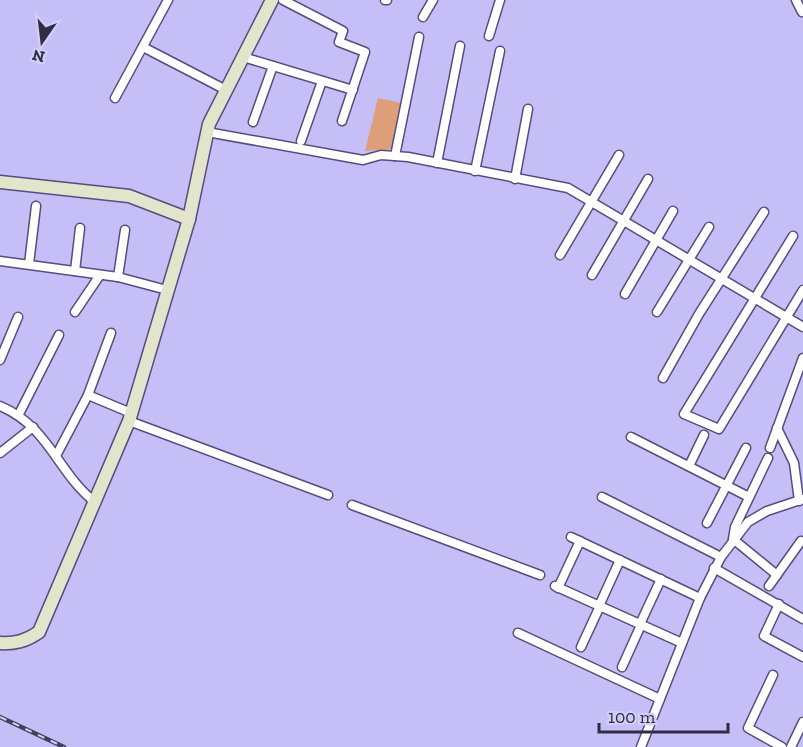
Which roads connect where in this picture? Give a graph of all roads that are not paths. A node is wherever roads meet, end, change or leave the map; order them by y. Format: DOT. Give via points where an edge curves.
graph roads {
  1 [pos="168,0"];
  2 [pos="272,0"];
  3 [pos="284,0"];
  4 [pos="433,0"];
  5 [pos="500,0"];
  6 [pos="796,0"];
  7 [pos="802,12"];
  8 [pos="423,17"];
  9 [pos="489,36"];
  10 [pos="419,37"];
  11 [pos="460,46"];
  12 [pos="143,47"];
  13 [pos="500,51"];
  14 [pos="243,57"];
  15 [pos="273,66"];
  16 [pos="322,81"];
  17 [pos="226,90"];
  18 [pos="352,90"];
  19 [pos="115,98"];
  20 [pos="528,109"];
  21 [pos="342,121"];
  22 [pos="253,122"];
  23 [pos="207,132"];
  24 [pos="301,141"];
  25 [pos="619,155"];
  26 [pos="395,156"];
  27 [pos="437,163"];
  28 [pos="475,171"];
  29 [pos="515,179"];
  30 [pos="648,179"];
  31 [pos="0,182"];
  32 [pos="591,201"];
  33 [pos="36,206"];
  34 [pos="673,211"];
  35 [pos="764,212"];
  36 [pos="189,219"];
  37 [pos="624,220"];
  38 [pos="709,227"];
  39 [pos="80,228"];
  40 [pos="124,230"];
  41 [pos="793,236"];
  42 [pos="657,239"];
  43 [pos="561,255"];
  44 [pos="690,259"];
  45 [pos="0,261"];
  46 [pos="29,264"];
  47 [pos="75,271"];
  48 [pos="100,275"];
  49 [pos="592,275"];
  50 [pos="118,277"];
  51 [pos="722,279"];
  52 [pos="167,290"];
  53 [pos="803,290"];
  54 [pos="625,294"];
  55 [pos="755,299"];
  56 [pos="75,312"];
  57 [pos="657,312"];
  58 [pos="18,317"];
  59 [pos="786,317"];
  60 [pos="803,327"];
  61 [pos="111,333"];
  62 [pos="59,335"];
  63 [pos="803,358"];
  64 [pos="0,360"];
  65 [pos="663,378"];
  66 [pos="88,395"];
  67 [pos="0,406"];
  68 [pos="19,414"];
  69 [pos="130,417"];
  70 [pos="33,427"];
  71 [pos="777,428"];
  72 [pos="704,435"];
  73 [pos="631,437"];
  74 [pos="746,448"];
  75 [pos="770,448"];
  76 [pos="0,453"];
  77 [pos="57,454"];
  78 [pos="768,458"];
  79 [pos="689,466"];
  80 [pos="727,485"];
  81 [pos="328,495"];
  82 [pos="749,496"];
  83 [pos="602,497"];
  84 [pos="800,500"];
  85 [pos="96,503"];
  86 [pos="352,505"];
  87 [pos="707,523"];
  88 [pos="733,540"];
  89 [pos="801,541"];
  90 [pos="721,557"];
  91 [pos="620,560"];
  92 [pos="714,568"];
  93 [pos="777,574"];
  94 [pos="540,575"];
  95 [pos="661,579"];
  96 [pos="769,586"];
  97 [pos="700,598"];
  98 [pos="779,604"];
  99 [pos="600,606"];
  100 [pos="803,619"];
  101 [pos="641,624"];
  102 [pos="518,633"];
  103 [pos="0,643"];
  104 [pos="682,643"];
  105 [pos="581,647"];
  106 [pos="803,657"];
  107 [pos="622,667"];
  108 [pos="773,675"];
  109 [pos="660,699"];
  110 [pos="803,722"];
  111 [pos="641,747"];
  112 [pos="782,747"];
  113 [pos="791,747"];
  1 -- 12 [label="street"];
  2 -- 14 [label="street"];
  3 -- 18 [label="street" via="343,31 339,42 365,52"];
  4 -- 8 [label="street"];
  5 -- 9 [label="street"];
  6 -- 7 [label="street"];
  10 -- 26 [label="street"];
  11 -- 27 [label="street"];
  12 -- 17 [label="street"];
  12 -- 19 [label="street"];
  13 -- 28 [label="street"];
  14 -- 15 [label="street"];
  14 -- 17 [label="street"];
  15 -- 16 [label="street"];
  15 -- 22 [label="street"];
  16 -- 18 [label="street"];
  16 -- 24 [label="street"];
  17 -- 23 [label="street"];
  18 -- 21 [label="street"];
  20 -- 29 [label="street"];
  23 -- 26 [label="street" via="363,160"];
  23 -- 36 [label="street"];
  25 -- 32 [label="street"];
  26 -- 27 [label="street"];
  27 -- 28 [label="street"];
  28 -- 29 [label="street"];
  29 -- 32 [label="street" via="568,188"];
  30 -- 37 [label="street"];
  31 -- 36 [label="street" via="129,196"];
  32 -- 37 [label="street"];
  32 -- 43 [label="street"];
  33 -- 46 [label="street"];
  34 -- 42 [label="street"];
  35 -- 51 [label="street"];
  36 -- 52 [label="street"];
  37 -- 42 [label="street"];
  37 -- 49 [label="street"];
  38 -- 44 [label="street"];
  39 -- 47 [label="street"];
  40 -- 50 [label="street"];
  41 -- 55 [label="street"];
  42 -- 44 [label="street"];
  42 -- 54 [label="street"];
  44 -- 51 [label="street"];
  44 -- 57 [label="street"];
  45 -- 46 [label="street"];
  46 -- 47 [label="street"];
  47 -- 48 [label="street"];
  48 -- 50 [label="street"];
  48 -- 56 [label="street"];
  50 -- 52 [label="street"];
  51 -- 55 [label="street"];
  51 -- 65 [label="street"];
  52 -- 69 [label="street"];
  53 -- 59 [label="street"];
  55 -- 59 [label="street"];
  55 -- 59 [label="street" via="684,414 719,429"];
  58 -- 64 [label="street"];
  59 -- 60 [label="street"];
  61 -- 66 [label="street"];
  62 -- 68 [label="street"];
  63 -- 71 [label="street"];
  66 -- 69 [label="street"];
  66 -- 77 [label="street"];
  67 -- 68 [label="street"];
  68 -- 70 [label="street"];
  69 -- 81 [label="street"];
  69 -- 85 [label="street"];
  70 -- 76 [label="street"];
  70 -- 77 [label="street"];
  71 -- 75 [label="street"];
  71 -- 84 [label="street" via="794,463"];
  72 -- 79 [label="street"];
  73 -- 79 [label="street"];
  74 -- 80 [label="street"];
  77 -- 85 [label="street" via="82,492"];
  78 -- 82 [label="street"];
  79 -- 80 [label="street"];
  80 -- 82 [label="street"];
  80 -- 87 [label="street"];
  82 -- 88 [label="street"];
  83 -- 90 [label="street"];
  84 -- 88 [label="street" via="767,510 748,522"];
  85 -- 103 [label="street" via="39,632 12,644"];
  86 -- 94 [label="street"];
  88 -- 90 [label="street"];
  88 -- 93 [label="street"];
  89 -- 93 [label="street"];
  90 -- 92 [label="street"];
  91 -- 95 [label="street"];
  91 -- 99 [label="street"];
  91 -- 99 [label="street" via="576,539 556,587"];
  92 -- 97 [label="street"];
  92 -- 98 [label="street"];
  93 -- 96 [label="street"];
  95 -- 97 [label="street"];
  95 -- 101 [label="street"];
  97 -- 104 [label="street"];
  98 -- 100 [label="street"];
  98 -- 106 [label="street" via="764,636"];
  99 -- 101 [label="street"];
  99 -- 105 [label="street"];
  101 -- 104 [label="street"];
  101 -- 107 [label="street"];
  102 -- 109 [label="street"];
  104 -- 109 [label="street"];
  108 -- 112 [label="street" via="748,728"];
  109 -- 111 [label="street"];
  110 -- 113 [label="street"];
}
